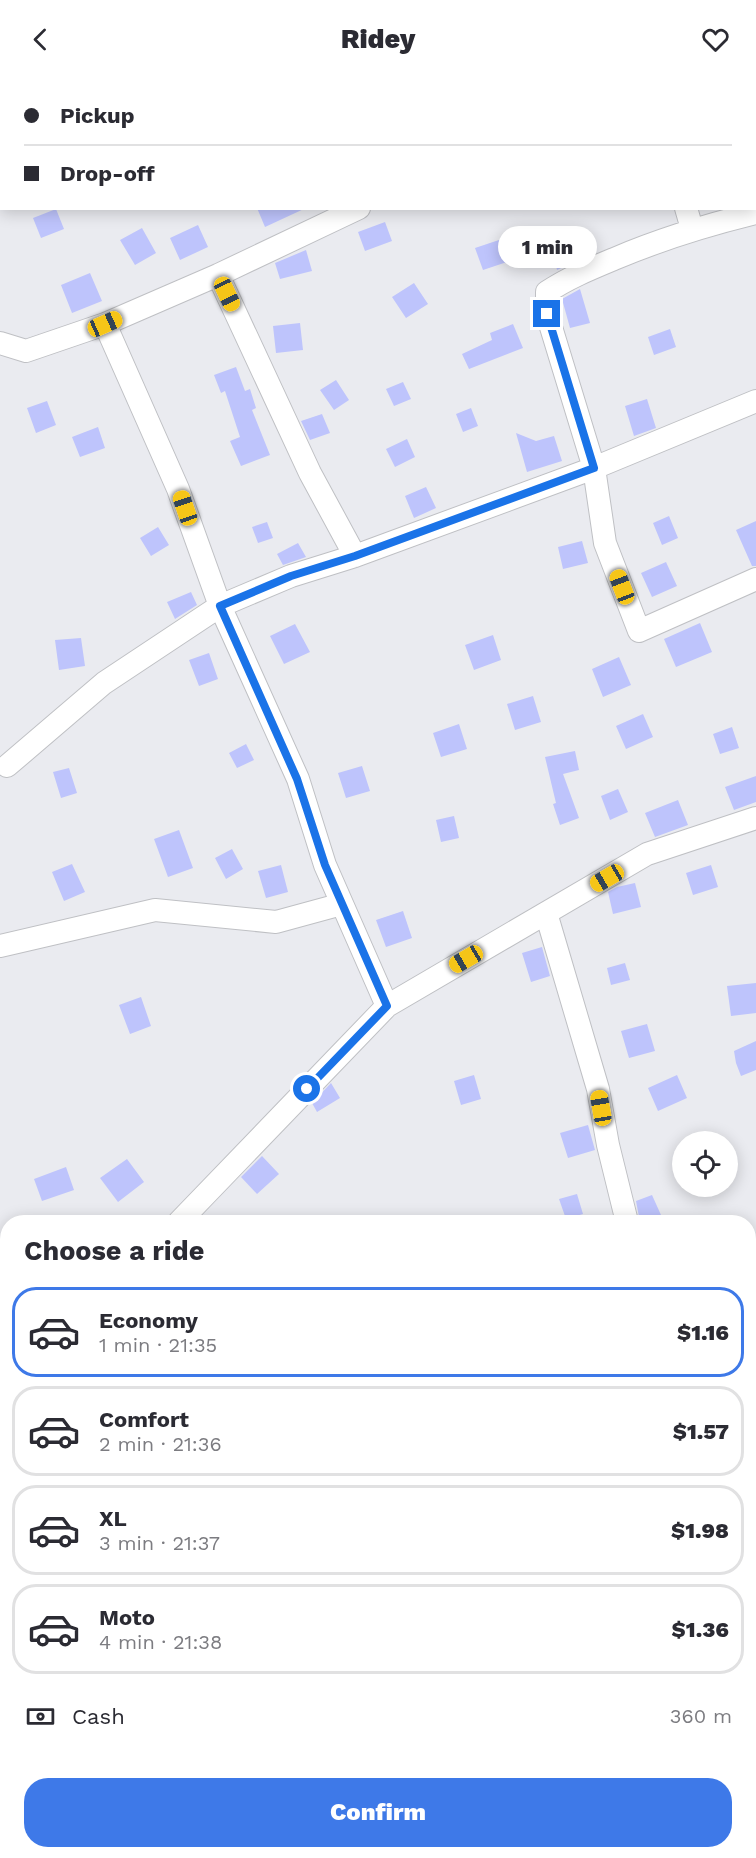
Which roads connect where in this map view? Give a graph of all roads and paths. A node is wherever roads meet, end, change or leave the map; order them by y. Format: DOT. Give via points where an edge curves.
graph roads {
  1 [pos="354,210"];
  2 [pos="756,213"];
  3 [pos="689,219"];
  4 [pos="218,274"];
  5 [pos="105,324"];
  6 [pos="0,343"];
  7 [pos="756,401"];
  8 [pos="594,468"];
  9 [pos="355,556"];
  10 [pos="756,579"];
  11 [pos="220,606"];
  12 [pos="7,766"];
  13 [pos="756,819"];
  14 [pos="342,904"];
  15 [pos="546,913"];
  16 [pos="0,946"];
  17 [pos="387,1006"];
  18 [pos="186,1215"];
  19 [pos="625,1215"];
  1 -- 4 [label="street"];
  2 -- 3 [label="street"];
  3 -- 8 [label="street" via="660,240 568,278 547,292 547,314"];
  4 -- 5 [label="street"];
  4 -- 9 [label="street" via="310,473"];
  5 -- 6 [label="street" via="26,351"];
  5 -- 11 [label="street" via="178,489"];
  7 -- 8 [label="street"];
  8 -- 9 [label="street"];
  8 -- 10 [label="street" via="605,543 639,631"];
  9 -- 11 [label="street" via="291,576"];
  11 -- 12 [label="street" via="104,682"];
  11 -- 14 [label="street" via="297,779"];
  13 -- 15 [label="street" via="648,854"];
  14 -- 16 [label="street" via="276,922 155,910"];
  14 -- 17 [label="street"];
  15 -- 17 [label="street"];
  15 -- 19 [label="street" via="598,1089"];
  17 -- 18 [label="street"];
}
